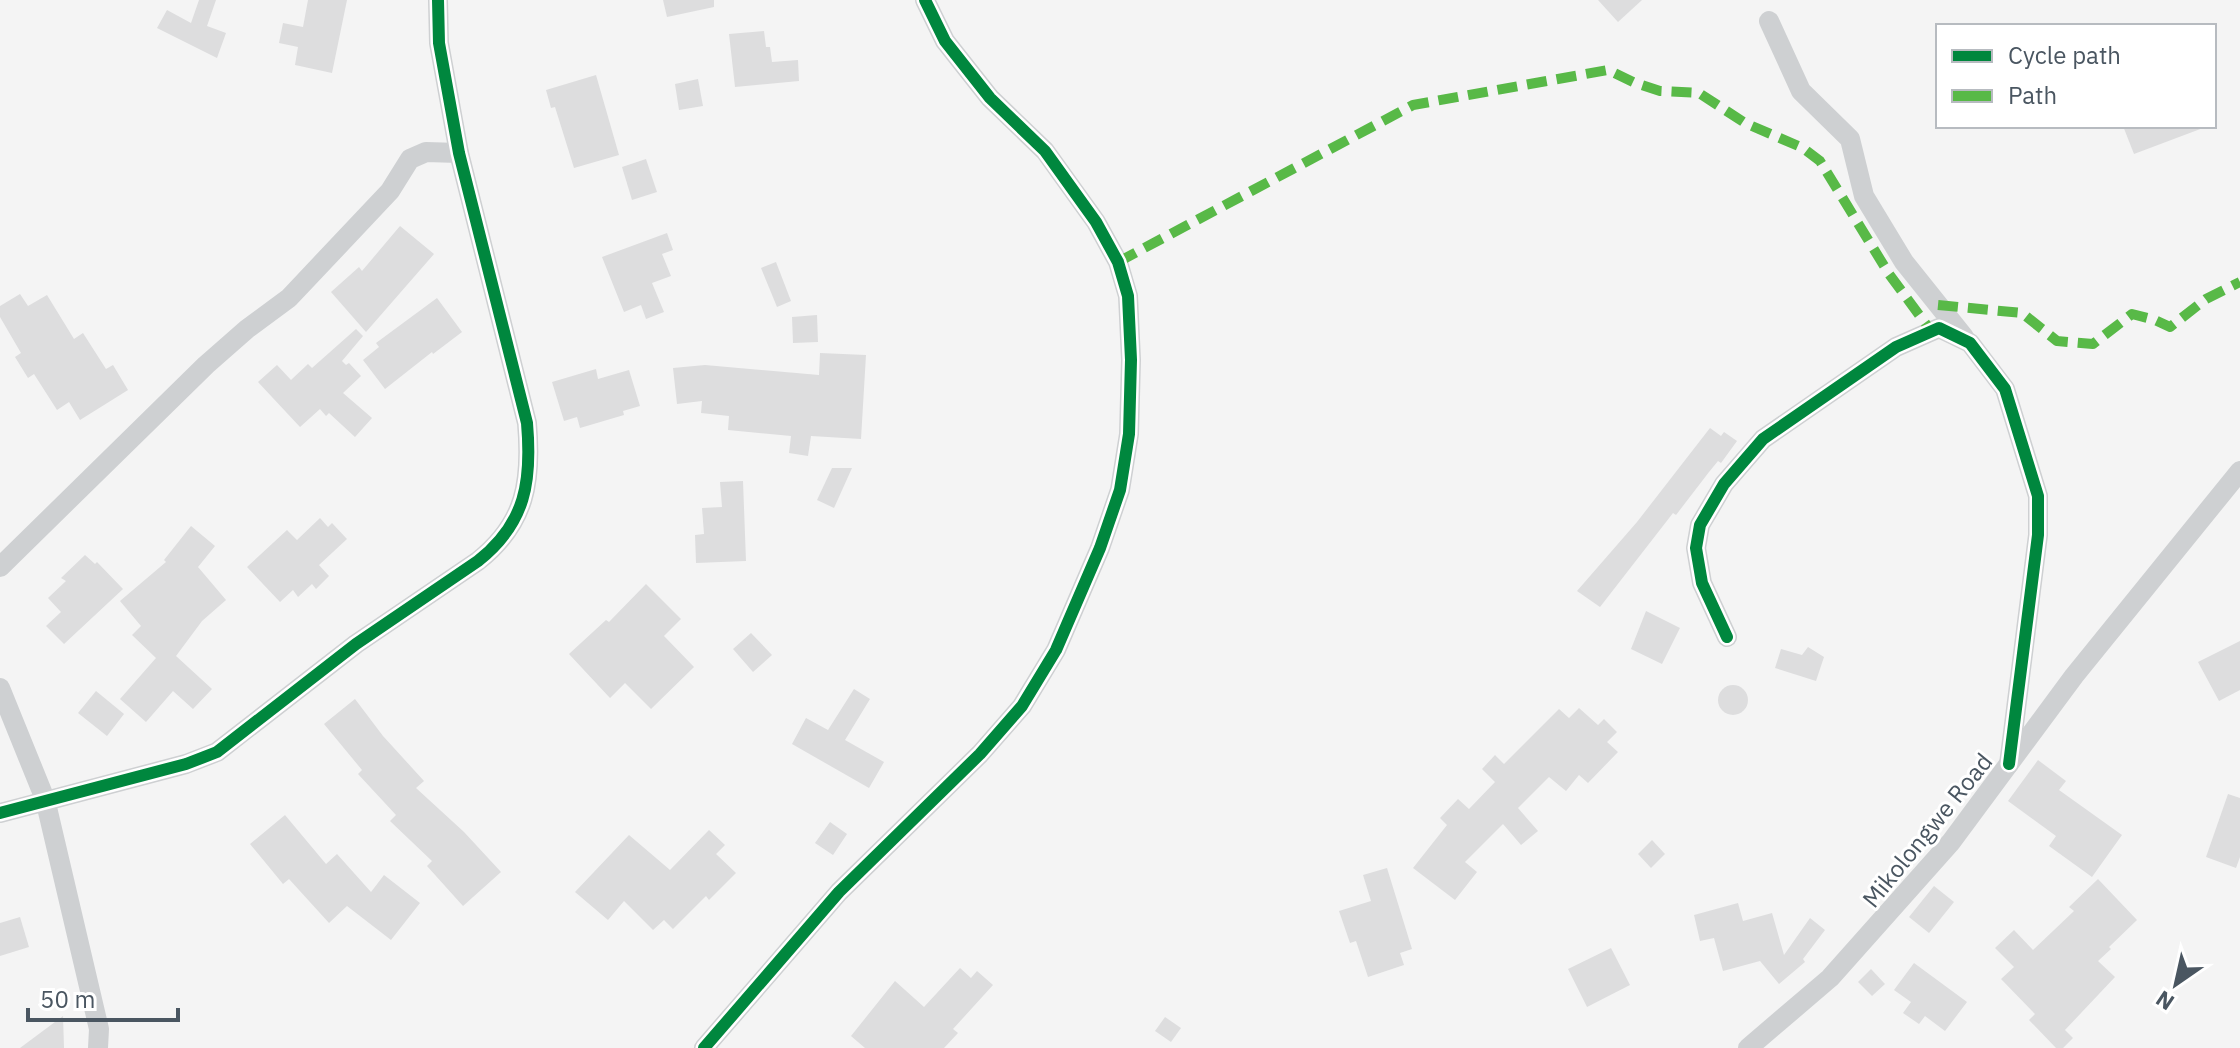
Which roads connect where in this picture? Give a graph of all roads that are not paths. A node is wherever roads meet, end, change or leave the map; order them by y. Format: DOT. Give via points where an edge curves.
graph roads {
  1 [pos="438,0"];
  2 [pos="925,0"];
  3 [pos="1769,21"];
  4 [pos="459,153"];
  5 [pos="1970,343"];
  6 [pos="2240,471"];
  7 [pos="0,567"];
  8 [pos="1727,637"];
  9 [pos="0,688"];
  10 [pos="2009,764"];
  11 [pos="45,799"];
  12 [pos="0,813"];
  13 [pos="98,1048"];
  14 [pos="704,1048"];
  15 [pos="1748,1048"];
  1 -- 4 [label="street" via="439,43"];
  2 -- 14 [label="street" via="945,41 990,98 1045,151 1118,262 1128,296 1131,360 1129,434 1120,490 1056,650 1022,706 839,892"];
  3 -- 5 [label="street" via="1801,91 1850,139 1864,196 1904,262"];
  4 -- 7 [label="street" via="426,152 410,159 390,191 289,298 206,365"];
  4 -- 11 [label="street" via="527,423 524,496 507,532 478,561 356,644 217,752"];
  5 -- 8 [label="street" via="1939,328 1896,347 1763,439 1724,484 1700,525 1696,548 1702,583"];
  5 -- 10 [label="street" via="2005,389 2038,496 2038,535"];
  6 -- 10 [label="street, Mikolongwe Road"];
  9 -- 11 [label="street"];
  10 -- 15 [label="street, Mikolongwe Road" via="1951,842 1830,978"];
  11 -- 12 [label="street"];
  11 -- 13 [label="street" via="99,1029"];
}
